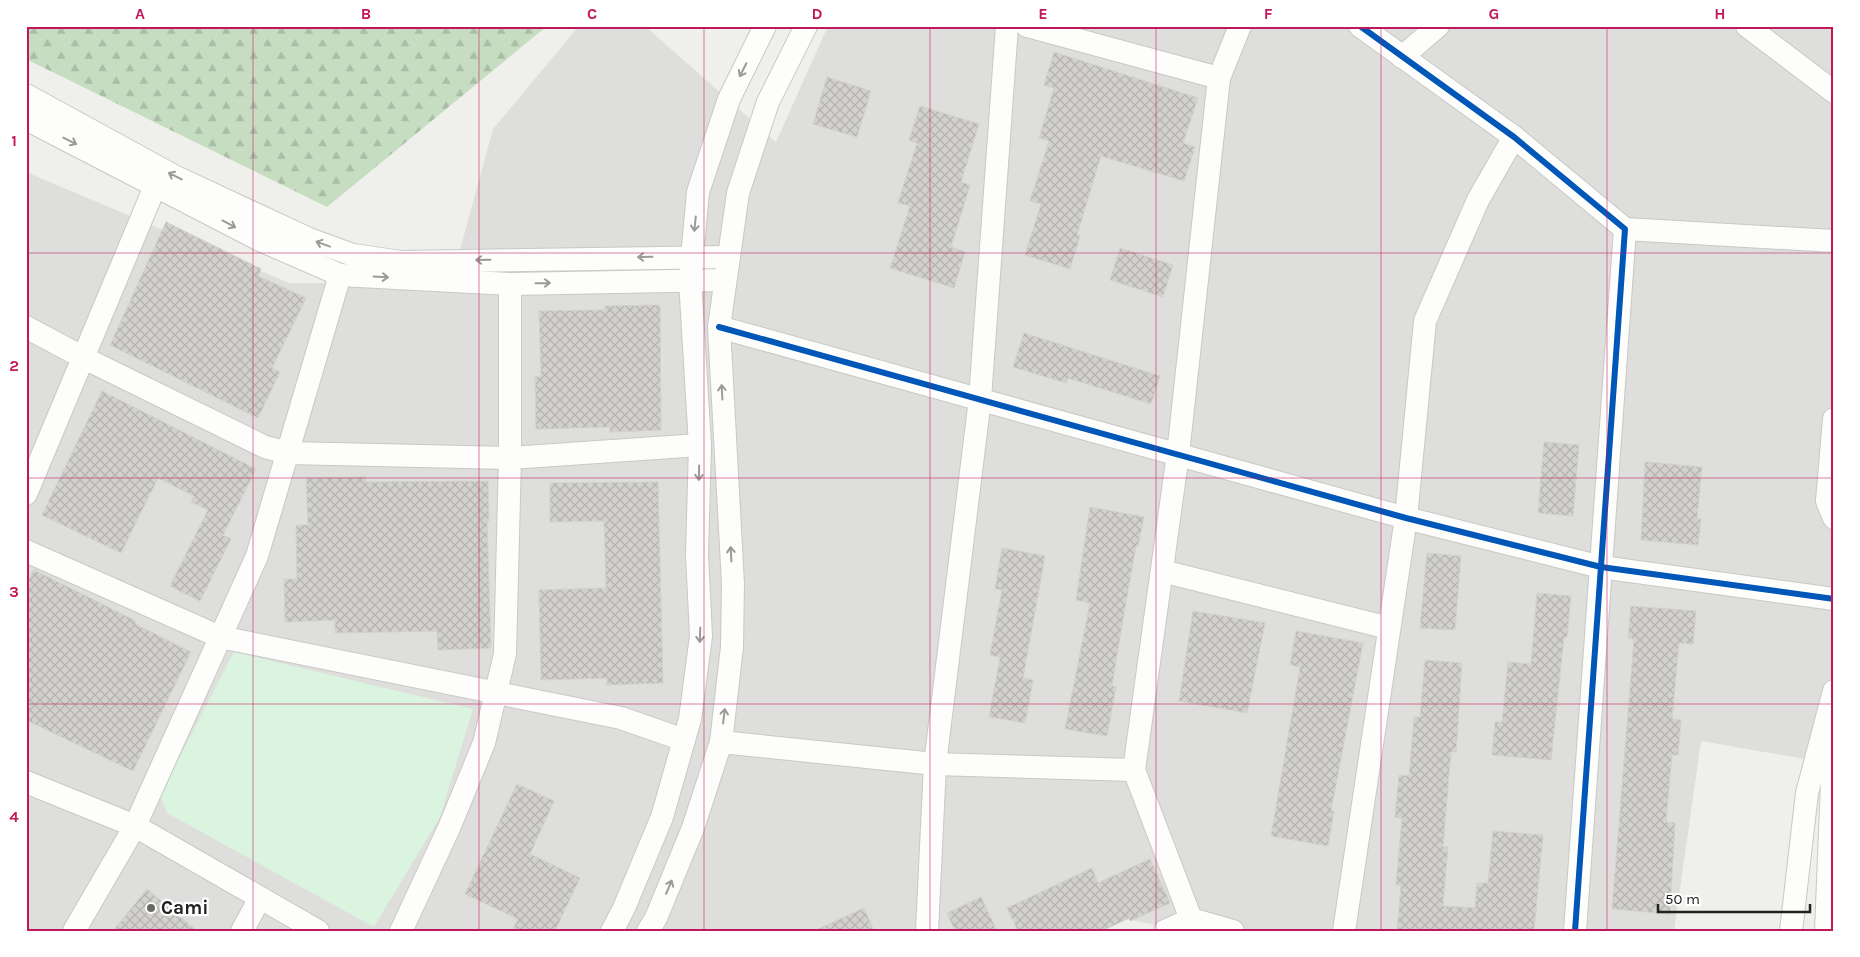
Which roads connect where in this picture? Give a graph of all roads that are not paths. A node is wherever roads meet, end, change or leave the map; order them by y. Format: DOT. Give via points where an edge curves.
graph roads {
  1 [pos="766,26"];
  2 [pos="806,26"];
  3 [pos="1007,26"];
  4 [pos="1027,26"];
  5 [pos="1240,26"];
  6 [pos="1360,26"];
  7 [pos="1438,26"];
  8 [pos="1747,26"];
  9 [pos="1402,57"];
  10 [pos="1219,78"];
  11 [pos="1834,92"];
  12 [pos="26,96"];
  13 [pos="26,118"];
  14 [pos="1514,137"];
  15 [pos="156,184"];
  16 [pos="1625,229"];
  17 [pos="1834,241"];
  18 [pos="692,256"];
  19 [pos="729,257"];
  20 [pos="340,275"];
  21 [pos="690,280"];
  22 [pos="726,280"];
  23 [pos="510,284"];
  24 [pos="26,327"];
  25 [pos="718,327"];
  26 [pos="84,358"];
  27 [pos="980,399"];
  28 [pos="1834,419"];
  29 [pos="700,445"];
  30 [pos="289,453"];
  31 [pos="1178,454"];
  32 [pos="510,458"];
  33 [pos="26,494"];
  34 [pos="1406,518"];
  35 [pos="1834,518"];
  36 [pos="26,551"];
  37 [pos="1601,567"];
  38 [pos="1162,571"];
  39 [pos="1834,599"];
  40 [pos="1389,628"];
  41 [pos="220,637"];
  42 [pos="1834,691"];
  43 [pos="496,694"];
  44 [pos="1834,732"];
  45 [pos="684,740"];
  46 [pos="721,742"];
  47 [pos="935,764"];
  48 [pos="1134,770"];
  49 [pos="26,782"];
  50 [pos="135,826"];
  51 [pos="260,898"];
  52 [pos="1191,919"];
  53 [pos="74,931"];
  54 [pos="242,931"];
  55 [pos="318,931"];
  56 [pos="401,931"];
  57 [pos="612,931"];
  58 [pos="648,931"];
  59 [pos="927,931"];
  60 [pos="1165,931"];
  61 [pos="1233,931"];
  62 [pos="1344,931"];
  63 [pos="1575,931"];
  64 [pos="1791,931"];
  65 [pos="1826,931"];
  1 -- 18 [label="street, one-way" via="728,99 698,192"];
  2 -- 19 [label="street" via="768,102 738,193"];
  3 -- 27 [label="street"];
  4 -- 10 [label="street"];
  5 -- 10 [label="street"];
  6 -- 9 [label="street"];
  7 -- 9 [label="street"];
  8 -- 11 [label="street"];
  9 -- 14 [label="street"];
  10 -- 31 [label="street"];
  18 -- 12 [label="street, one-way" via="401,262 353,255 309,239 174,176"];
  13 -- 15 [label="street, one-way"];
  14 -- 16 [label="street"];
  14 -- 34 [label="street" via="1478,200 1425,321"];
  15 -- 20 [label="street, one-way" via="260,240"];
  15 -- 26 [label="street"];
  16 -- 17 [label="street"];
  16 -- 37 [label="street"];
  18 -- 19 [label="street"];
  18 -- 21 [label="street"];
  19 -- 22 [label="street"];
  20 -- 23 [label="street, one-way"];
  20 -- 30 [label="street"];
  21 -- 22 [label="street"];
  23 -- 21 [label="street, one-way"];
  21 -- 29 [label="street"];
  22 -- 25 [label="street"];
  23 -- 32 [label="street"];
  24 -- 26 [label="street"];
  25 -- 27 [label="street"];
  46 -- 25 [label="street, one-way" via="732,646 733,584"];
  26 -- 30 [label="street" via="265,447"];
  26 -- 33 [label="street"];
  27 -- 31 [label="street"];
  27 -- 47 [label="street"];
  28 -- 35 [label="street" via="1827,501"];
  29 -- 32 [label="street"];
  29 -- 45 [label="street, one-way" via="697,555 701,636"];
  30 -- 32 [label="street"];
  30 -- 41 [label="street" via="257,556"];
  31 -- 34 [label="street"];
  31 -- 38 [label="street"];
  32 -- 43 [label="street" via="505,654"];
  34 -- 37 [label="street"];
  34 -- 40 [label="street"];
  36 -- 41 [label="street"];
  37 -- 39 [label="street"];
  37 -- 63 [label="street"];
  38 -- 40 [label="street"];
  38 -- 48 [label="street"];
  40 -- 62 [label="street"];
  41 -- 43 [label="street"];
  41 -- 50 [label="street"];
  42 -- 64 [label="street" via="1807,793"];
  43 -- 45 [label="street" via="621,718"];
  43 -- 56 [label="street" via="484,743 450,828"];
  44 -- 65 [label="street"];
  45 -- 57 [label="street" via="662,817"];
  46 -- 47 [label="street"];
  58 -- 46 [label="street, one-way" via="694,828"];
  47 -- 48 [label="street"];
  47 -- 59 [label="street"];
  48 -- 52 [label="street"];
  49 -- 50 [label="street"];
  50 -- 51 [label="street"];
  50 -- 53 [label="street"];
  51 -- 54 [label="street"];
  51 -- 55 [label="street"];
  52 -- 60 [label="street"];
  52 -- 61 [label="street"];
}
